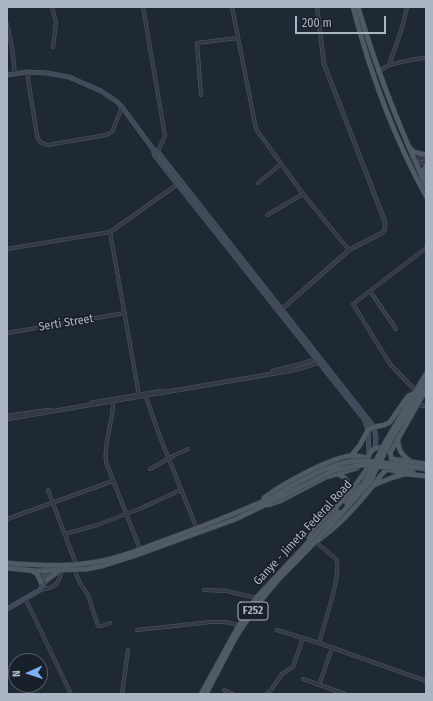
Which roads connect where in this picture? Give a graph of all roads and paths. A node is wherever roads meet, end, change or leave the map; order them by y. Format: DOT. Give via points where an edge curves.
graph roads {
  1 [pos="52,7"];
  2 [pos="143,7"];
  3 [pos="232,7"];
  4 [pos="317,7"];
  5 [pos="353,7"];
  6 [pos="358,7"];
  7 [pos="407,7"];
  8 [pos="7,24"];
  9 [pos="238,38"];
  10 [pos="53,48"];
  11 [pos="426,58"];
  12 [pos="389,65"];
  13 [pos="28,72"];
  14 [pos="378,72"];
  15 [pos="15,74"];
  16 [pos="7,75"];
  17 [pos="201,95"];
  18 [pos="122,107"];
  19 [pos="408,147"];
  20 [pos="153,149"];
  21 [pos="158,152"];
  22 [pos="155,156"];
  23 [pos="426,157"];
  24 [pos="412,162"];
  25 [pos="426,162"];
  26 [pos="281,164"];
  27 [pos="426,166"];
  28 [pos="422,177"];
  29 [pos="258,183"];
  30 [pos="178,184"];
  31 [pos="426,185"];
  32 [pos="303,194"];
  33 [pos="426,196"];
  34 [pos="267,215"];
  35 [pos="110,232"];
  36 [pos="426,248"];
  37 [pos="7,249"];
  38 [pos="349,250"];
  39 [pos="370,291"];
  40 [pos="282,309"];
  41 [pos="125,313"];
  42 [pos="396,329"];
  43 [pos="7,333"];
  44 [pos="319,360"];
  45 [pos="426,374"];
  46 [pos="425,385"];
  47 [pos="415,392"];
  48 [pos="145,395"];
  49 [pos="139,396"];
  50 [pos="113,401"];
  51 [pos="417,405"];
  52 [pos="426,406"];
  53 [pos="7,417"];
  54 [pos="374,427"];
  55 [pos="368,430"];
  56 [pos="398,437"];
  57 [pos="388,441"];
  58 [pos="375,448"];
  59 [pos="188,449"];
  60 [pos="390,453"];
  61 [pos="350,456"];
  62 [pos="368,456"];
  63 [pos="169,459"];
  64 [pos="392,459"];
  65 [pos="410,461"];
  66 [pos="426,464"];
  67 [pos="369,465"];
  68 [pos="394,466"];
  69 [pos="150,469"];
  70 [pos="426,469"];
  71 [pos="386,470"];
  72 [pos="426,473"];
  73 [pos="336,474"];
  74 [pos="406,474"];
  75 [pos="426,476"];
  76 [pos="113,481"];
  77 [pos="373,486"];
  78 [pos="48,490"];
  79 [pos="181,490"];
  80 [pos="349,494"];
  81 [pos="52,502"];
  82 [pos="259,506"];
  83 [pos="126,514"];
  84 [pos="7,519"];
  85 [pos="197,529"];
  86 [pos="65,534"];
  87 [pos="316,539"];
  88 [pos="305,545"];
  89 [pos="140,549"];
  90 [pos="7,563"];
  91 [pos="76,564"];
  92 [pos="7,568"];
  93 [pos="47,568"];
  94 [pos="74,569"];
  95 [pos="61,570"];
  96 [pos="32,571"];
  97 [pos="47,580"];
  98 [pos="41,586"];
  99 [pos="204,590"];
  100 [pos="25,598"];
  101 [pos="256,598"];
  102 [pos="7,609"];
  103 [pos="110,623"];
  104 [pos="239,625"];
  105 [pos="137,630"];
  106 [pos="277,630"];
  107 [pos="303,638"];
  108 [pos="319,643"];
  109 [pos="332,648"];
  110 [pos="128,650"];
  111 [pos="303,679"];
  112 [pos="426,682"];
  113 [pos="319,685"];
  114 [pos="224,690"];
  115 [pos="71,694"];
  116 [pos="122,694"];
  117 [pos="201,694"];
  118 [pos="206,694"];
  119 [pos="232,694"];
  120 [pos="266,694"];
  121 [pos="346,694"];
  1 -- 10 [label="street" via="56,22"];
  2 -- 21 [label="street" via="165,136"];
  3 -- 9 [label="street"];
  4 -- 38 [label="street" via="324,64 385,226 382,233"];
  5 -- 24 [label="main road" via="392,124"];
  6 -- 14 [label="main road"];
  7 -- 12 [label="street"];
  8 -- 15 [label="street"];
  9 -- 17 [label="street" via="196,43"];
  9 -- 26 [label="street" via="256,129"];
  11 -- 12 [label="street"];
  12 -- 14 [label="street"];
  13 -- 15 [label="main road"];
  13 -- 18 [label="main road" via="47,72 68,77 101,91"];
  13 -- 18 [label="street" via="36,136 43,144 106,135 112,132"];
  14 -- 19 [label="main road"];
  15 -- 16 [label="main road"];
  18 -- 20 [label="main road"];
  19 -- 23 [label="main road"];
  19 -- 24 [label="main road"];
  20 -- 21 [label="main road"];
  20 -- 22 [label="main road"];
  21 -- 22 [label="street"];
  21 -- 40 [label="main road"];
  22 -- 30 [label="main road"];
  23 -- 24 [label="street"];
  24 -- 25 [label="street"];
  24 -- 28 [label="main road"];
  24 -- 33 [label="main road"];
  26 -- 29 [label="street"];
  26 -- 32 [label="street"];
  27 -- 28 [label="main road"];
  28 -- 31 [label="main road"];
  30 -- 35 [label="street"];
  30 -- 44 [label="main road"];
  32 -- 34 [label="street"];
  32 -- 38 [label="street"];
  35 -- 37 [label="street"];
  35 -- 41 [label="street"];
  36 -- 39 [label="street"];
  38 -- 40 [label="street"];
  39 -- 42 [label="street"];
  39 -- 47 [label="street" via="353,304 390,364"];
  40 -- 44 [label="main road"];
  41 -- 43 [label="street, Serti Street"];
  41 -- 49 [label="street"];
  44 -- 48 [label="street" via="288,371"];
  44 -- 54 [label="main road"];
  44 -- 55 [label="main road" via="364,419"];
  45 -- 47 [label="main road"];
  46 -- 51 [label="main road"];
  46 -- 57 [label="main road"];
  47 -- 54 [label="main road" via="408,396 390,422"];
  47 -- 57 [label="main road"];
  48 -- 49 [label="street"];
  48 -- 63 [label="street"];
  49 -- 50 [label="street"];
  50 -- 53 [label="street"];
  50 -- 76 [label="street" via="106,458"];
  51 -- 52 [label="street"];
  51 -- 56 [label="main road"];
  54 -- 55 [label="main road"];
  54 -- 58 [label="main road"];
  55 -- 61 [label="main road"];
  55 -- 62 [label="main road"];
  56 -- 60 [label="main road"];
  56 -- 65 [label="main road" via="401,454"];
  57 -- 87 [label="main road, Ganye - Jimeta Federal Road / F252, bridge" via="370,482"];
  58 -- 60 [label="main road" via="384,448"];
  58 -- 62 [label="main road"];
  59 -- 63 [label="street"];
  60 -- 64 [label="main road"];
  61 -- 62 [label="main road"];
  61 -- 82 [label="main road" via="330,462 274,490"];
  62 -- 67 [label="main road"];
  63 -- 69 [label="street"];
  63 -- 79 [label="street"];
  64 -- 65 [label="main road"];
  64 -- 71 [label="main road"];
  65 -- 66 [label="main road"];
  67 -- 71 [label="main road" via="376,472"];
  67 -- 73 [label="main road"];
  67 -- 80 [label="main road"];
  68 -- 70 [label="main road"];
  68 -- 72 [label="main road" via="411,472"];
  68 -- 82 [label="main road, bridge" via="362,465 335,470"];
  71 -- 74 [label="main road"];
  71 -- 77 [label="main road"];
  73 -- 80 [label="main road" via="343,476 347,481"];
  73 -- 82 [label="main road" via="280,501"];
  74 -- 75 [label="main road"];
  74 -- 77 [label="main road"];
  76 -- 81 [label="street"];
  76 -- 83 [label="street"];
  77 -- 87 [label="main road" via="326,534"];
  78 -- 81 [label="street"];
  79 -- 83 [label="street"];
  79 -- 85 [label="street"];
  80 -- 88 [label="main road" via="315,528"];
  81 -- 84 [label="street"];
  81 -- 86 [label="street"];
  82 -- 85 [label="main road"];
  82 -- 94 [label="main road" via="236,519 118,562 87,569"];
  83 -- 86 [label="street"];
  83 -- 89 [label="street"];
  85 -- 89 [label="main road"];
  86 -- 91 [label="street"];
  87 -- 88 [label="main road, Ganye - Jimeta Federal Road / F252"];
  87 -- 108 [label="street" via="338,563 332,597"];
  87 -- 118 [label="main road, Ganye - Jimeta Federal Road / F252" via="257,604 236,637"];
  88 -- 101 [label="main road, Ganye - Jimeta Federal Road / F252"];
  89 -- 91 [label="main road" via="102,561"];
  90 -- 93 [label="main road"];
  91 -- 93 [label="main road"];
  92 -- 96 [label="main road"];
  93 -- 95 [label="main road"];
  93 -- 96 [label="main road"];
  93 -- 97 [label="main road"];
  93 -- 98 [label="main road"];
  94 -- 95 [label="main road"];
  94 -- 103 [label="street" via="88,595 98,626"];
  95 -- 97 [label="main road"];
  95 -- 98 [label="street" via="60,581 56,585"];
  96 -- 98 [label="main road" via="37,574"];
  97 -- 98 [label="main road"];
  98 -- 100 [label="main road"];
  99 -- 101 [label="street" via="227,591"];
  100 -- 102 [label="main road"];
  100 -- 115 [label="street"];
  101 -- 104 [label="main road, Ganye - Jimeta Federal Road / F252"];
  104 -- 105 [label="street" via="212,622"];
  104 -- 117 [label="main road, Ganye - Jimeta Federal Road / F252"];
  106 -- 107 [label="street"];
  107 -- 108 [label="street"];
  107 -- 120 [label="street" via="293,667 282,674"];
  108 -- 109 [label="street"];
  109 -- 112 [label="street"];
  109 -- 113 [label="street"];
  110 -- 116 [label="street"];
  111 -- 113 [label="street"];
  113 -- 121 [label="street"];
  114 -- 119 [label="street"];
}
